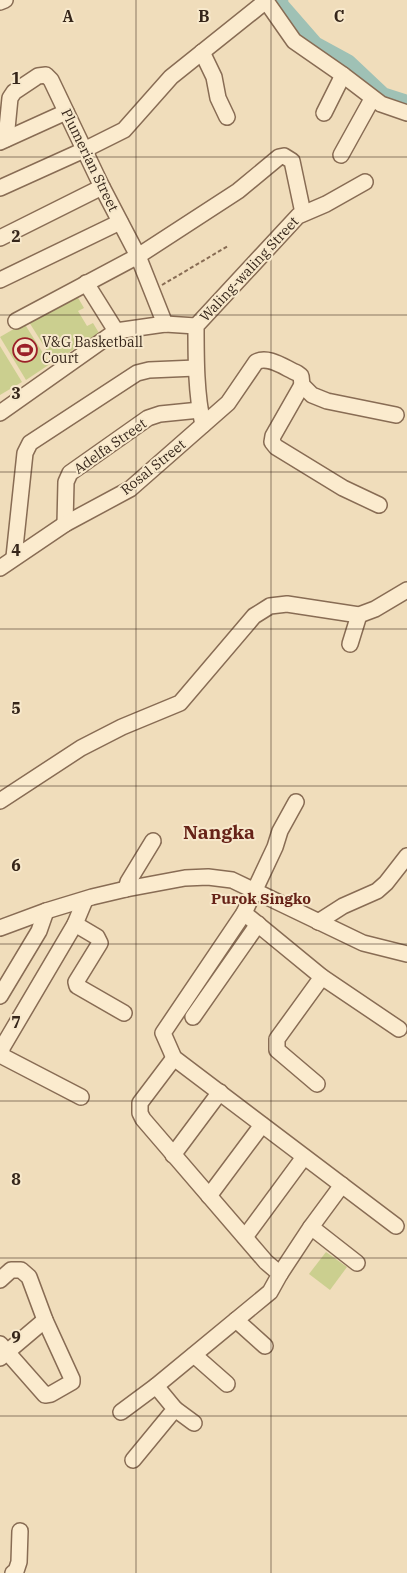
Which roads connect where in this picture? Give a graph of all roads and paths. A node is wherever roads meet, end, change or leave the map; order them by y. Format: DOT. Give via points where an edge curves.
graph roads {
  1 [pos="5,0"];
  2 [pos="266,1"];
  3 [pos="0,2"];
  4 [pos="202,52"];
  5 [pos="343,75"];
  6 [pos="372,98"];
  7 [pos="66,112"];
  8 [pos="324,113"];
  9 [pos="407,113"];
  10 [pos="227,117"];
  11 [pos="3,140"];
  12 [pos="84,150"];
  13 [pos="341,155"];
  14 [pos="365,182"];
  15 [pos="102,187"];
  16 [pos="0,188"];
  17 [pos="303,213"];
  18 [pos="120,222"];
  19 [pos="0,238"];
  20 [pos="228,246"];
  21 [pos="138,256"];
  22 [pos="0,280"];
  23 [pos="86,283"];
  24 [pos="152,291"];
  25 [pos="16,321"];
  26 [pos="166,324"];
  27 [pos="196,326"];
  28 [pos="116,330"];
  29 [pos="196,368"];
  30 [pos="302,385"];
  31 [pos="200,410"];
  32 [pos="0,413"];
  33 [pos="396,415"];
  34 [pos="203,425"];
  35 [pos="379,505"];
  36 [pos="65,524"];
  37 [pos="14,557"];
  38 [pos="0,568"];
  39 [pos="407,590"];
  40 [pos="359,615"];
  41 [pos="350,644"];
  42 [pos="0,801"];
  43 [pos="296,802"];
  44 [pos="152,840"];
  45 [pos="407,856"];
  46 [pos="126,889"];
  47 [pos="254,890"];
  48 [pos="85,900"];
  49 [pos="46,911"];
  50 [pos="244,913"];
  51 [pos="318,922"];
  52 [pos="75,924"];
  53 [pos="258,924"];
  54 [pos="0,928"];
  55 [pos="406,951"];
  56 [pos="322,977"];
  57 [pos="0,996"];
  58 [pos="124,1012"];
  59 [pos="193,1017"];
  60 [pos="399,1029"];
  61 [pos="174,1058"];
  62 [pos="317,1084"];
  63 [pos="220,1092"];
  64 [pos="81,1097"];
  65 [pos="262,1125"];
  66 [pos="173,1155"];
  67 [pos="304,1157"];
  68 [pos="342,1185"];
  69 [pos="209,1196"];
  70 [pos="396,1226"];
  71 [pos="311,1227"];
  72 [pos="245,1237"];
  73 [pos="357,1263"];
  74 [pos="280,1274"];
  75 [pos="0,1280"];
  76 [pos="45,1320"];
  77 [pos="236,1320"];
  78 [pos="265,1346"];
  79 [pos="2,1352"];
  80 [pos="194,1355"];
  81 [pos="227,1384"];
  82 [pos="156,1386"];
  83 [pos="175,1409"];
  84 [pos="121,1412"];
  85 [pos="194,1423"];
  86 [pos="134,1460"];
  87 [pos="20,1531"];
  88 [pos="13,1573"];
  1 -- 3 [label="street"];
  2 -- 4 [label="street"];
  2 -- 5 [label="street" via="294,41"];
  4 -- 10 [label="street"];
  4 -- 12 [label="street" via="171,77 124,130"];
  5 -- 6 [label="street"];
  5 -- 8 [label="street"];
  6 -- 9 [label="street"];
  6 -- 13 [label="street"];
  7 -- 11 [label="street"];
  7 -- 11 [label="street, Plumerian Street" via="51,80 46,75 38,76 10,98"];
  7 -- 12 [label="street, Plumerian Street"];
  12 -- 15 [label="street, Plumerian Street"];
  12 -- 16 [label="street"];
  14 -- 17 [label="street, Waling-waling Street"];
  15 -- 18 [label="street, Plumerian Street"];
  15 -- 19 [label="street"];
  17 -- 21 [label="street" via="292,161 279,157 238,191"];
  17 -- 27 [label="street, Waling-waling Street"];
  18 -- 21 [label="street, Plumerian Street"];
  18 -- 22 [label="street"];
  20 -- 24 [label="path"];
  21 -- 23 [label="street"];
  21 -- 24 [label="street, Plumerian Street"];
  23 -- 25 [label="street"];
  23 -- 28 [label="street"];
  24 -- 26 [label="street, Plumerian Street"];
  26 -- 27 [label="street"];
  26 -- 28 [label="street"];
  27 -- 29 [label="street, Waling-waling Street"];
  28 -- 32 [label="street"];
  29 -- 31 [label="street, Waling-waling Street"];
  29 -- 37 [label="street" via="137,373 30,444 25,453"];
  30 -- 33 [label="street" via="312,395 327,401"];
  30 -- 34 [label="street, Rosal Street" via="301,376 297,373 261,359 228,403"];
  30 -- 35 [label="street" via="272,442 343,488"];
  31 -- 34 [label="street, Waling-waling Street"];
  31 -- 36 [label="street, Adelfa Street" via="148,418 70,473 66,482"];
  34 -- 36 [label="street, Rosal Street" via="130,489"];
  36 -- 37 [label="street, Rosal Street"];
  37 -- 38 [label="street, Rosal Street"];
  39 -- 40 [label="street"];
  40 -- 41 [label="street"];
  40 -- 42 [label="street" via="287,604 270,606 254,616 180,703 81,748"];
  43 -- 47 [label="street"];
  44 -- 46 [label="street"];
  45 -- 51 [label="street" via="377,891 343,906"];
  46 -- 47 [label="street" via="208,877 232,880"];
  46 -- 48 [label="street"];
  47 -- 50 [label="street"];
  47 -- 51 [label="street"];
  48 -- 49 [label="street"];
  48 -- 52 [label="street"];
  49 -- 54 [label="street"];
  49 -- 57 [label="street" via="39,931"];
  50 -- 53 [label="street"];
  50 -- 61 [label="street" via="162,1032"];
  51 -- 55 [label="street" via="363,943"];
  52 -- 58 [label="street" via="97,937 100,943 76,982 77,986"];
  52 -- 64 [label="street" via="2,1048 2,1056"];
  53 -- 56 [label="street"];
  53 -- 59 [label="street"];
  56 -- 60 [label="street"];
  56 -- 62 [label="street" via="277,1039 277,1050"];
  61 -- 63 [label="street"];
  61 -- 66 [label="street" via="140,1104 143,1118"];
  63 -- 65 [label="street"];
  63 -- 66 [label="street"];
  65 -- 67 [label="street"];
  65 -- 69 [label="street"];
  66 -- 69 [label="street"];
  67 -- 68 [label="street"];
  67 -- 72 [label="street"];
  68 -- 70 [label="street"];
  68 -- 71 [label="street"];
  69 -- 72 [label="street"];
  71 -- 73 [label="street"];
  71 -- 74 [label="street"];
  72 -- 74 [label="street"];
  74 -- 77 [label="street" via="270,1292"];
  75 -- 76 [label="street" via="11,1270 25,1273"];
  76 -- 79 [label="street"];
  76 -- 79 [label="street" via="72,1379 71,1384 44,1395"];
  77 -- 78 [label="street"];
  77 -- 80 [label="street"];
  80 -- 81 [label="street"];
  80 -- 82 [label="street"];
  82 -- 83 [label="street"];
  82 -- 84 [label="street"];
  83 -- 85 [label="street"];
  83 -- 86 [label="street"];
  87 -- 88 [label="street" via="19,1562"];
}
